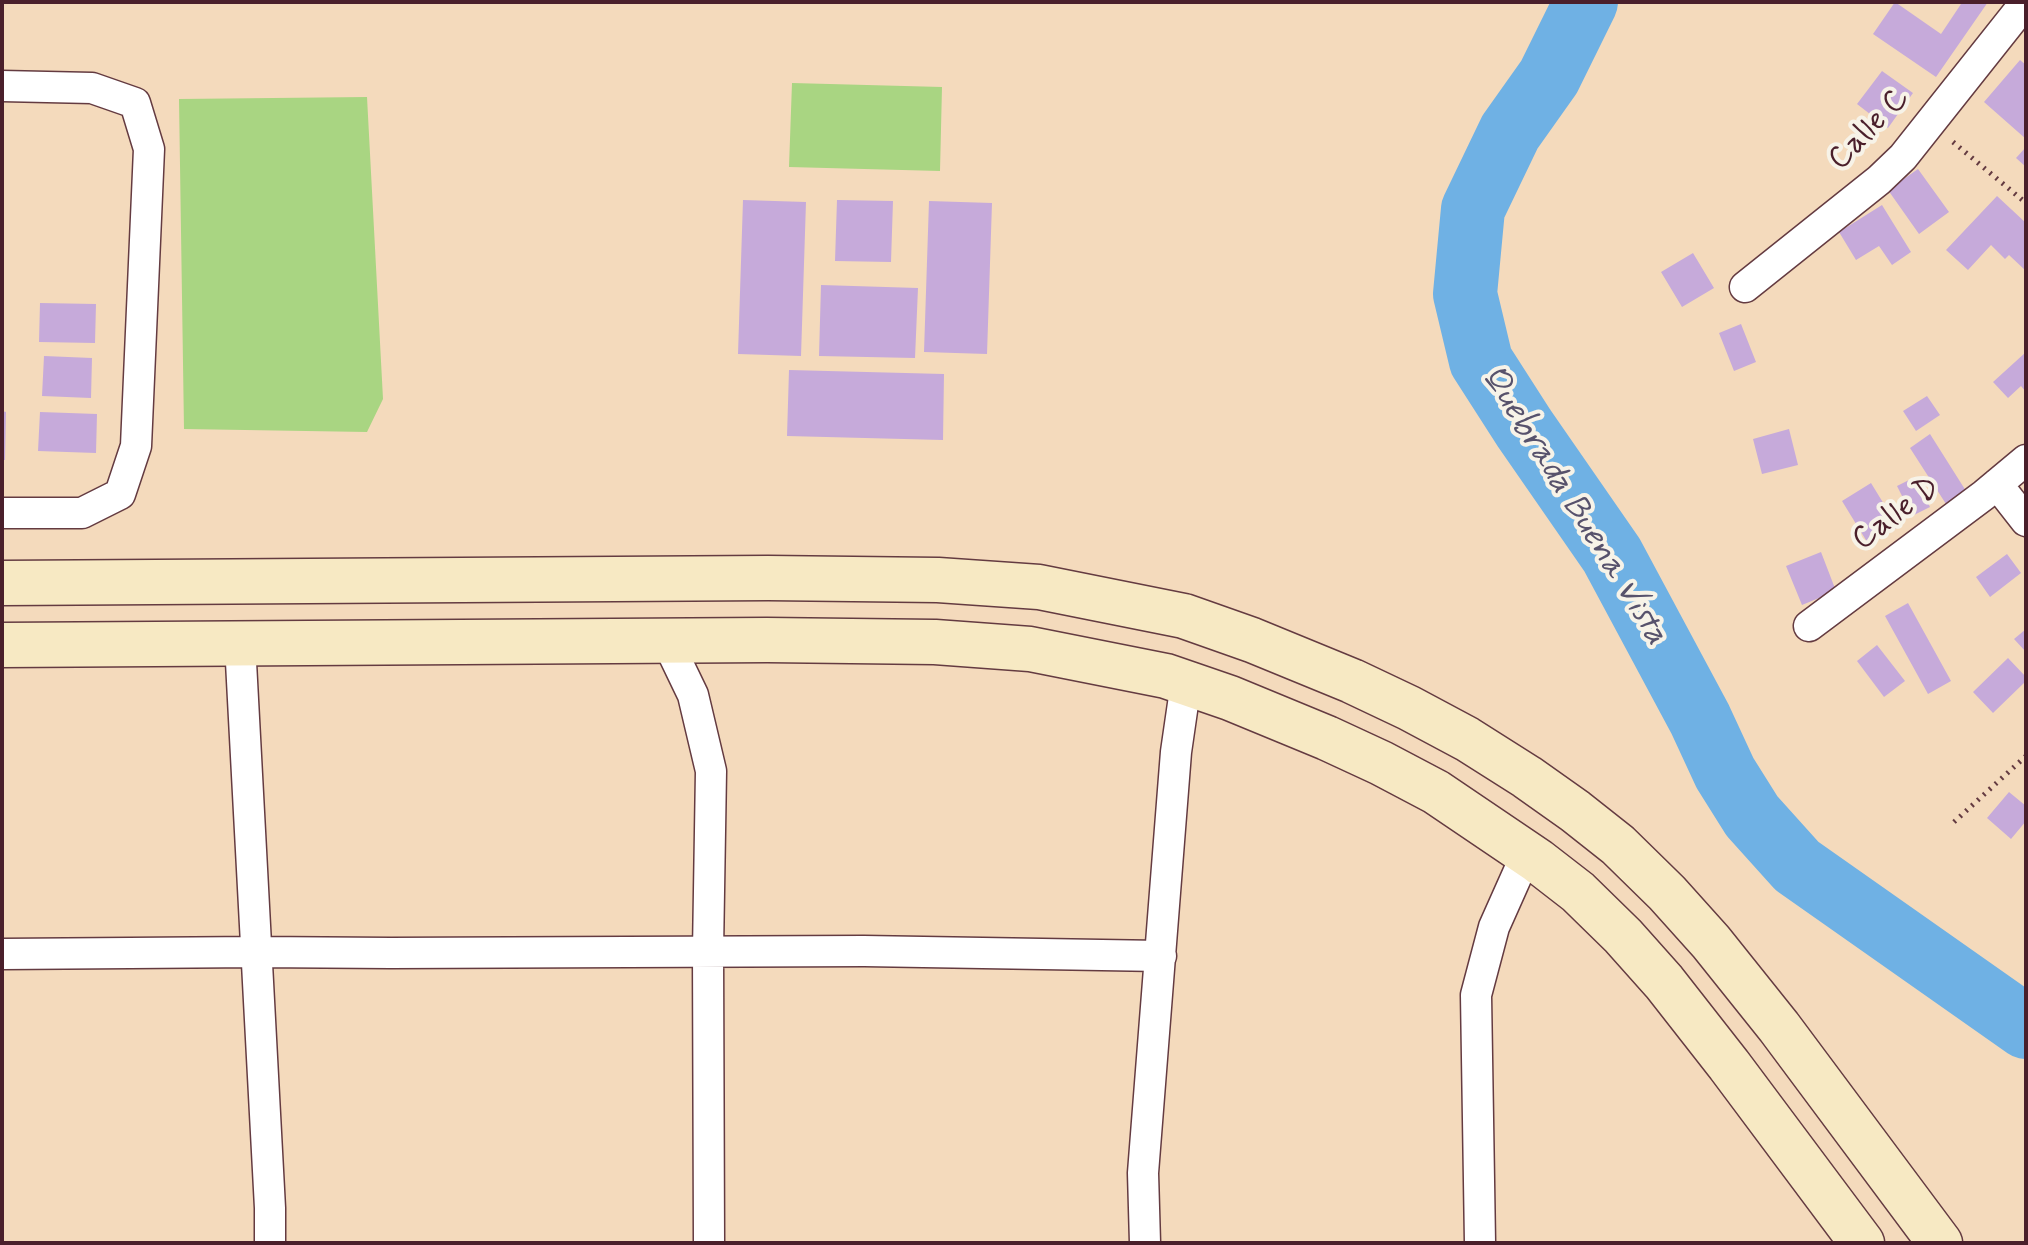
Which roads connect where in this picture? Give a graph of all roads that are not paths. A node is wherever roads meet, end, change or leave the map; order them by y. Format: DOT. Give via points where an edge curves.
graph roads {
  1 [pos="2026,2"];
  2 [pos="2,86"];
  3 [pos="1745,287"];
  4 [pos="2026,460"];
  5 [pos="1997,484"];
  6 [pos="2,513"];
  7 [pos="2026,521"];
  8 [pos="2,583"];
  9 [pos="1809,626"];
  10 [pos="667,641"];
  11 [pos="240,643"];
  12 [pos="2,645"];
  13 [pos="1186,683"];
  14 [pos="1527,853"];
  15 [pos="708,951"];
  16 [pos="257,952"];
  17 [pos="2,954"];
  18 [pos="1161,956"];
  19 [pos="270,1243"];
  20 [pos="709,1243"];
  21 [pos="1145,1243"];
  22 [pos="1480,1243"];
  23 [pos="1862,1243"];
  24 [pos="1940,1243"];
  1 -- 3 [label="street, Calle C" via="1903,157"];
  2 -- 6 [label="street" via="92,88 135,103 149,149 136,446 120,494 82,513"];
  4 -- 5 [label="street, Calle D"];
  5 -- 7 [label="street"];
  5 -- 9 [label="street, Calle D"];
  8 -- 24 [label="street" via="938,580 1039,587 1184,616 1409,708 1527,777 1618,845 1711,942"];
  10 -- 11 [label="street"];
  10 -- 13 [label="street" via="935,642 1030,649"];
  10 -- 15 [label="street" via="693,695 711,771"];
  11 -- 12 [label="street"];
  11 -- 16 [label="street"];
  13 -- 14 [label="street" via="1381,763 1436,792"];
  13 -- 18 [label="street"];
  14 -- 22 [label="street" via="1494,927 1476,995"];
  14 -- 23 [label="street" via="1578,892 1664,982"];
  15 -- 16 [label="street"];
  15 -- 18 [label="street"];
  15 -- 20 [label="street"];
  16 -- 17 [label="street"];
  16 -- 19 [label="street"];
  18 -- 21 [label="street" via="1143,1173"];
}
